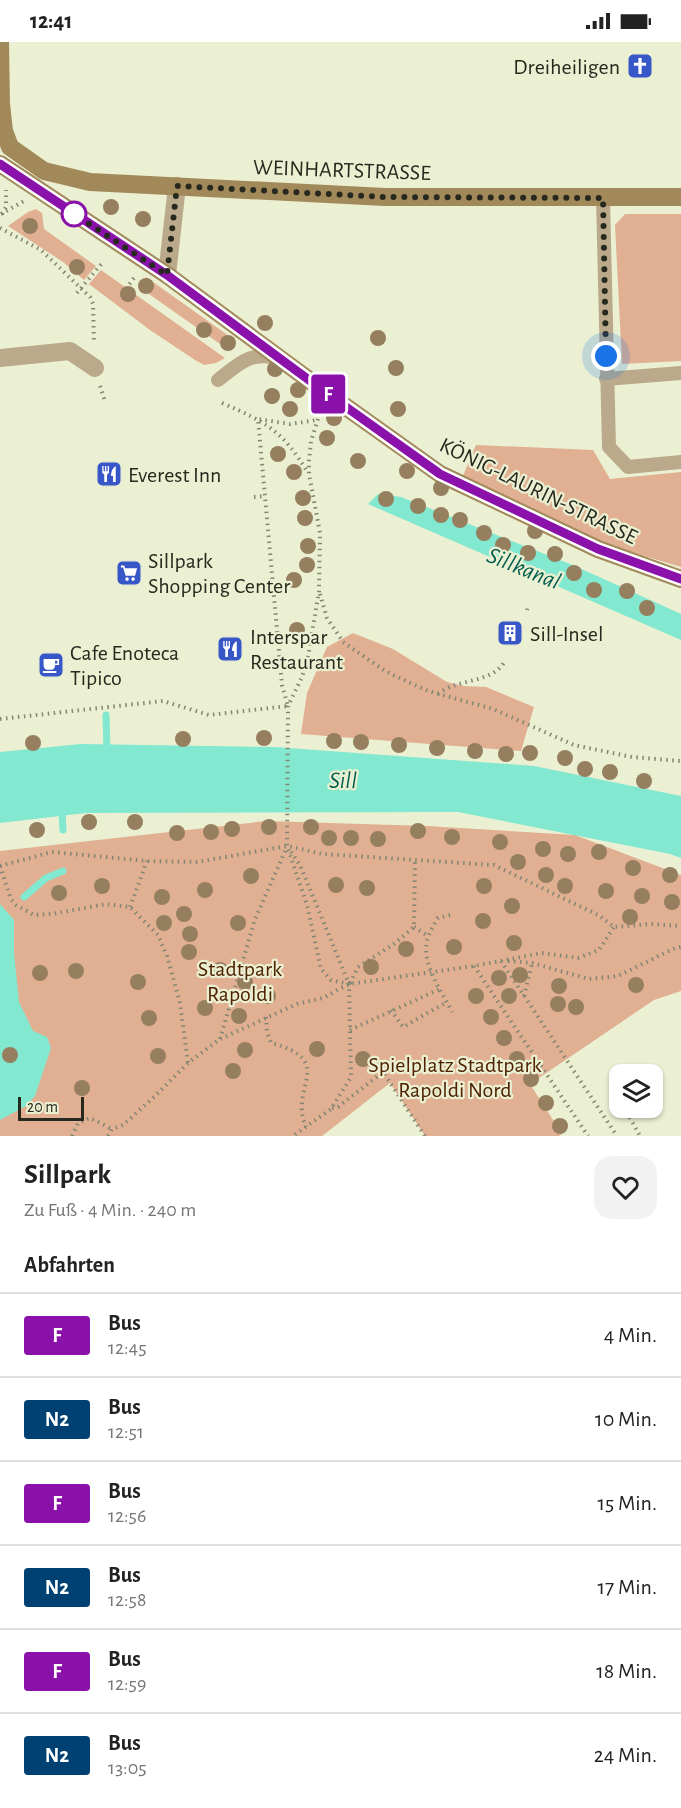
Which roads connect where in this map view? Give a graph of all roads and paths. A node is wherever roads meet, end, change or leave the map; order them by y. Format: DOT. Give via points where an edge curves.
graph roads {
  1 [pos="0,42"];
  2 [pos="0,105"];
  3 [pos="0,165"];
  4 [pos="177,186"];
  5 [pos="6,188"];
  6 [pos="681,197"];
  7 [pos="603,198"];
  8 [pos="27,199"];
  9 [pos="0,228"];
  10 [pos="103,262"];
  11 [pos="138,272"];
  12 [pos="167,275"];
  13 [pos="126,289"];
  14 [pos="79,290"];
  15 [pos="240,328"];
  16 [pos="0,358"];
  17 [pos="280,359"];
  18 [pos="242,362"];
  19 [pos="95,368"];
  20 [pos="681,373"];
  21 [pos="606,379"];
  22 [pos="218,380"];
  23 [pos="332,397"];
  24 [pos="222,403"];
  25 [pos="258,419"];
  26 [pos="317,420"];
  27 [pos="681,462"];
  28 [pos="309,474"];
  29 [pos="265,496"];
  30 [pos="254,497"];
  31 [pos="681,579"];
  32 [pos="319,591"];
  33 [pos="505,661"];
  34 [pos="438,694"];
  35 [pos="288,706"];
  36 [pos="0,719"];
  37 [pos="681,761"];
  38 [pos="287,846"];
  39 [pos="415,860"];
  40 [pos="147,861"];
  41 [pos="0,866"];
  42 [pos="130,907"];
  43 [pos="450,915"];
  44 [pos="681,926"];
  45 [pos="414,927"];
  46 [pos="614,927"];
  47 [pos="428,936"];
  48 [pos="681,947"];
  49 [pos="501,961"];
  50 [pos="532,963"];
  51 [pos="474,966"];
  52 [pos="430,971"];
  53 [pos="349,984"];
  54 [pos="440,989"];
  55 [pos="524,996"];
  56 [pos="447,1002"];
  57 [pos="391,1010"];
  58 [pos="452,1012"];
  59 [pos="266,1017"];
  60 [pos="350,1030"];
  61 [pos="220,1039"];
  62 [pos="188,1063"];
  63 [pos="331,1109"];
  64 [pos="630,1118"];
  65 [pos="306,1127"];
  66 [pos="112,1129"];
  67 [pos="72,1136"];
  68 [pos="108,1136"];
  69 [pos="293,1136"];
  70 [pos="425,1136"];
  71 [pos="588,1136"];
  72 [pos="617,1136"];
  73 [pos="640,1136"];
  1 -- 2 [label="street"];
  2 -- 4 [label="street, WEINHARTSTRASSE" via="10,147 44,171 90,182"];
  3 -- 12 [label="street, KÖNIG-LAURIN-STRASSE"];
  4 -- 7 [label="street, WEINHARTSTRASSE" via="385,197"];
  4 -- 12 [label="street"];
  5 -- 8 [label="path" via="6,207 1,214"];
  6 -- 7 [label="street, WEINHARTSTRASSE"];
  7 -- 21 [label="lane"];
  9 -- 14 [label="path" via="41,250"];
  10 -- 14 [label="path"];
  11 -- 13 [label="path"];
  12 -- 15 [label="street, KÖNIG-LAURIN-STRASSE"];
  14 -- 19 [label="path" via="93,304"];
  15 -- 17 [label="street, KÖNIG-LAURIN-STRASSE"];
  15 -- 18 [label="lane" via="246,350"];
  16 -- 19 [label="street" via="70,351"];
  17 -- 18 [label="lane" via="255,356"];
  17 -- 23 [label="street, KÖNIG-LAURIN-STRASSE"];
  18 -- 22 [label="lane"];
  20 -- 21 [label="lane"];
  21 -- 27 [label="lane" via="609,447 628,467"];
  23 -- 26 [label="path"];
  23 -- 31 [label="street, KÖNIG-LAURIN-STRASSE" via="440,474 598,549"];
  24 -- 25 [label="path"];
  25 -- 26 [label="path" via="290,424"];
  25 -- 28 [label="path" via="285,439"];
  25 -- 29 [label="path"];
  26 -- 28 [label="path" via="309,451"];
  28 -- 32 [label="path" via="320,533"];
  29 -- 30 [label="path"];
  29 -- 35 [label="path" via="282,685"];
  32 -- 34 [label="path" via="327,618 343,642 385,671"];
  32 -- 35 [label="path" via="309,657"];
  33 -- 34 [label="path" via="493,673 450,686"];
  34 -- 37 [label="path" via="493,709 562,741 587,748"];
  35 -- 36 [label="path" via="209,715 163,701"];
  35 -- 38 [label="path"];
  38 -- 39 [label="path" via="323,854"];
  38 -- 40 [label="path" via="197,862"];
  38 -- 53 [label="path" via="300,865"];
  38 -- 53 [label="path" via="307,905 321,969 331,980"];
  38 -- 61 [label="path" via="255,919"];
  39 -- 45 [label="path"];
  39 -- 46 [label="path" via="494,866 600,916"];
  40 -- 41 [label="path" via="52,852"];
  40 -- 42 [label="path"];
  41 -- 42 [label="path" via="11,899 34,915 106,904"];
  42 -- 62 [label="path" via="158,935 167,956 180,1003"];
  43 -- 47 [label="path" via="438,918"];
  44 -- 46 [label="path"];
  45 -- 47 [label="path"];
  45 -- 53 [label="path" via="358,967"];
  46 -- 49 [label="path" via="599,950 578,958 542,953"];
  47 -- 52 [label="path"];
  48 -- 50 [label="path" via="618,976 589,979"];
  49 -- 50 [label="path"];
  49 -- 51 [label="path"];
  49 -- 55 [label="path"];
  50 -- 55 [label="path"];
  51 -- 52 [label="path"];
  51 -- 71 [label="path"];
  52 -- 53 [label="path"];
  52 -- 54 [label="path"];
  53 -- 59 [label="path" via="323,998"];
  53 -- 60 [label="path"];
  54 -- 56 [label="path"];
  54 -- 57 [label="path"];
  55 -- 72 [label="path"];
  56 -- 57 [label="path" via="403,1027"];
  56 -- 58 [label="path"];
  57 -- 60 [label="path"];
  59 -- 61 [label="path"];
  59 -- 65 [label="path" via="271,1043 304,1057 307,1071 302,1118"];
  60 -- 63 [label="path" via="351,1077"];
  61 -- 62 [label="path"];
  62 -- 66 [label="path" via="123,1125"];
  63 -- 65 [label="path"];
  63 -- 70 [label="path" via="383,1072"];
  64 -- 73 [label="path"];
  65 -- 69 [label="path"];
  66 -- 67 [label="path" via="90,1118 78,1123"];
  66 -- 68 [label="path"];
}
